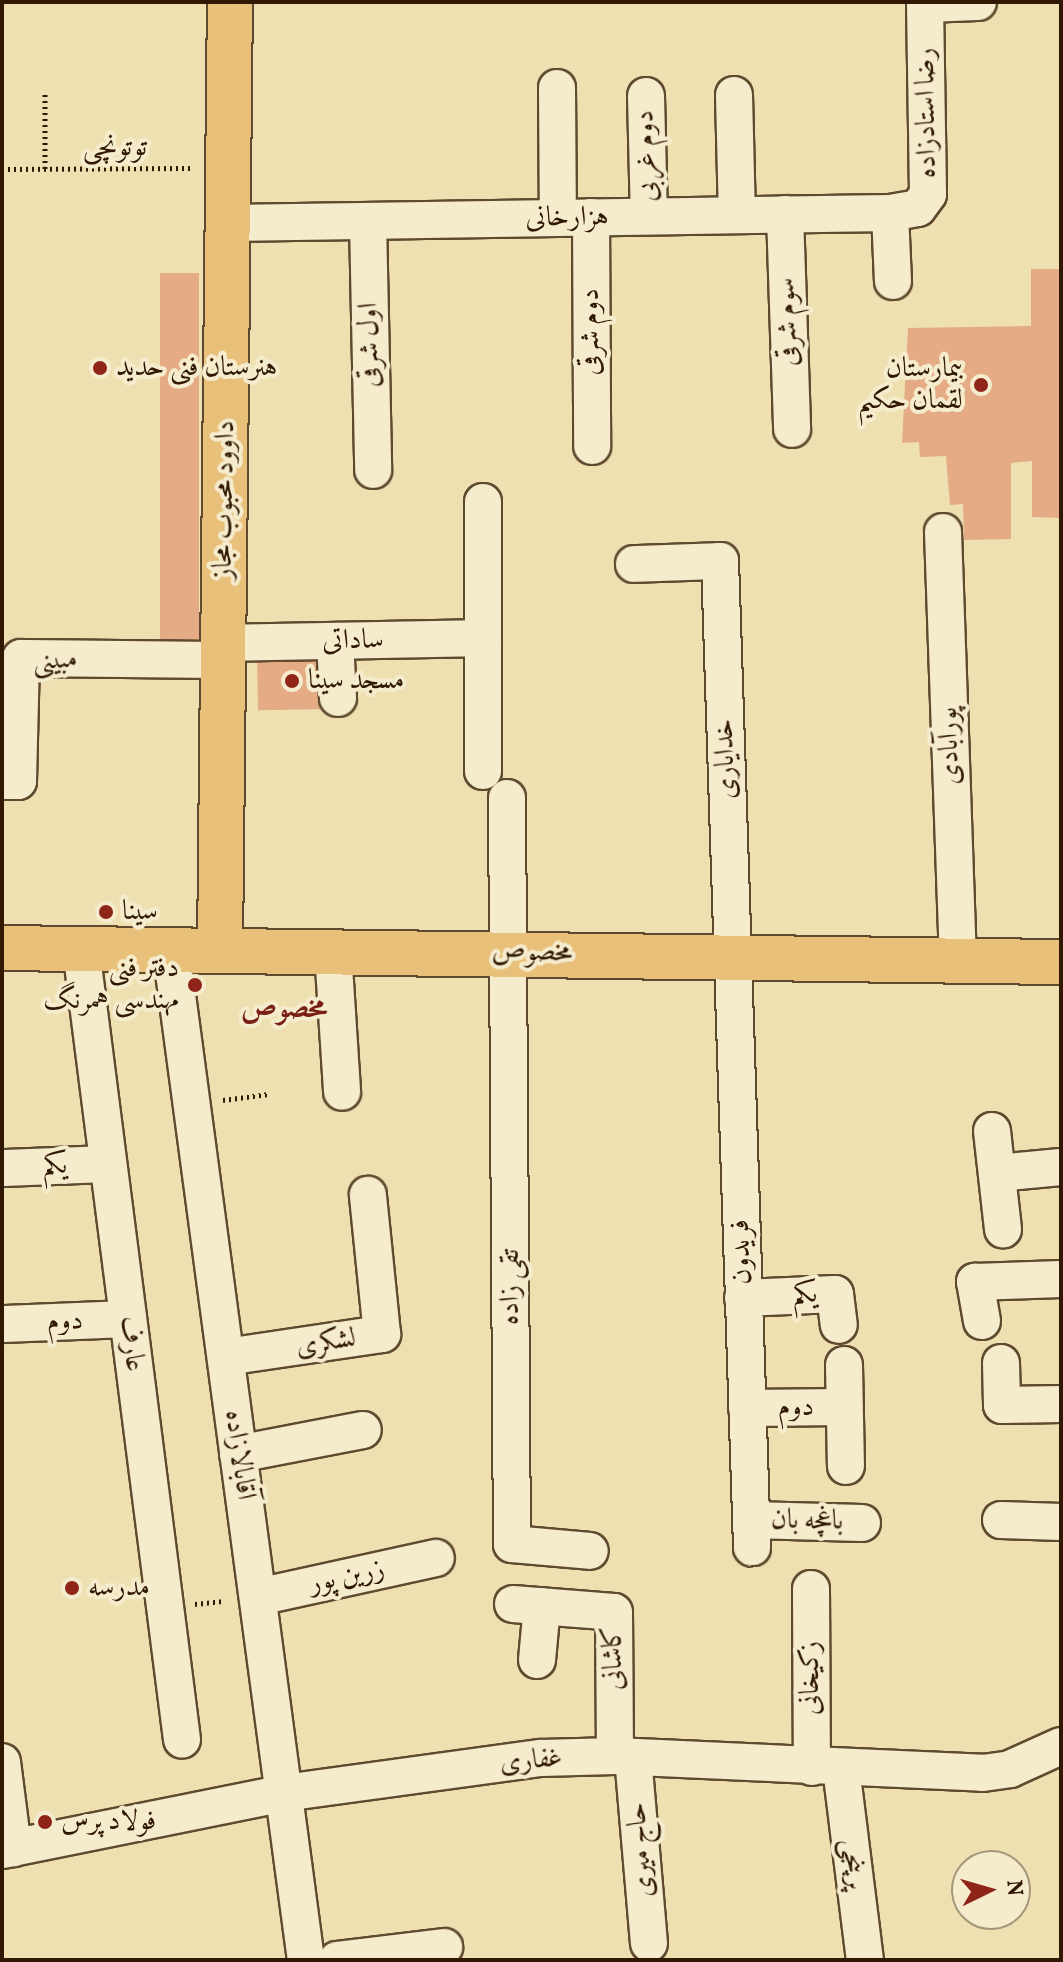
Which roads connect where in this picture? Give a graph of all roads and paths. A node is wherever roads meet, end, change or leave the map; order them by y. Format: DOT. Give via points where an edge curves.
graph roads {
  1 [pos="230,2"];
  2 [pos="978,2"];
  3 [pos="926,3"];
  4 [pos="557,88"];
  5 [pos="45,92"];
  6 [pos="734,95"];
  7 [pos="646,96"];
  8 [pos="229,168"];
  9 [pos="2,169"];
  10 [pos="45,169"];
  11 [pos="898,212"];
  12 [pos="785,214"];
  13 [pos="737,215"];
  14 [pos="649,216"];
  15 [pos="575,218"];
  16 [pos="368,221"];
  17 [pos="229,223"];
  18 [pos="893,281"];
  19 [pos="792,429"];
  20 [pos="592,446"];
  21 [pos="373,470"];
  22 [pos="483,502"];
  23 [pos="943,532"];
  24 [pos="634,564"];
  25 [pos="483,638"];
  26 [pos="335,641"];
  27 [pos="223,651"];
  28 [pos="338,698"];
  29 [pos="483,771"];
  30 [pos="2,781"];
  31 [pos="507,798"];
  32 [pos="2,948"];
  33 [pos="81,949"];
  34 [pos="171,950"];
  35 [pos="220,950"];
  36 [pos="333,951"];
  37 [pos="510,952"];
  38 [pos="731,957"];
  39 [pos="958,960"];
  40 [pos="1061,962"];
  41 [pos="342,1092"];
  42 [pos="269,1094"];
  43 [pos="189,1105"];
  44 [pos="992,1131"];
  45 [pos="108,1164"];
  46 [pos="1061,1167"];
  47 [pos="2,1168"];
  48 [pos="997,1173"];
  49 [pos="368,1195"];
  50 [pos="1003,1229"];
  51 [pos="1061,1279"];
  52 [pos="743,1298"];
  53 [pos="128,1319"];
  54 [pos="982,1321"];
  55 [pos="2,1324"];
  56 [pos="839,1325"];
  57 [pos="226,1357"];
  58 [pos="1001,1363"];
  59 [pos="844,1365"];
  60 [pos="1061,1404"];
  61 [pos="844,1407"];
  62 [pos="747,1408"];
  63 [pos="363,1430"];
  64 [pos="238,1454"];
  65 [pos="846,1466"];
  66 [pos="1001,1520"];
  67 [pos="1061,1522"];
  68 [pos="862,1523"];
  69 [pos="752,1534"];
  70 [pos="590,1551"];
  71 [pos="436,1558"];
  72 [pos="811,1589"];
  73 [pos="258,1597"];
  74 [pos="165,1608"];
  75 [pos="537,1660"];
  76 [pos="182,1740"];
  77 [pos="1061,1746"];
  78 [pos="624,1756"];
  79 [pos="2,1762"];
  80 [pos="826,1767"];
  81 [pos="284,1793"];
  82 [pos="8,1849"];
  83 [pos="649,1943"];
  84 [pos="444,1947"];
  85 [pos="306,1960"];
  86 [pos="337,1960"];
  87 [pos="865,1960"];
  1 -- 8 [label="main road, داوود محبوب مجاز"];
  2 -- 3 [label="street"];
  3 -- 11 [label="street, رضا استادزاده" via="928,194 918,208"];
  4 -- 15 [label="street, دوم شرقی"];
  5 -- 10 [label="path"];
  6 -- 13 [label="street"];
  7 -- 14 [label="street, دوم غربی"];
  8 -- 10 [label="path, توتونچی"];
  8 -- 17 [label="main road, داوود محبوب مجاز"];
  9 -- 10 [label="path, توتونچی"];
  11 -- 12 [label="street, هزارخانی"];
  11 -- 18 [label="street"];
  12 -- 13 [label="street, هزارخانی"];
  12 -- 19 [label="street, سوم شرقی"];
  13 -- 14 [label="street, هزارخانی"];
  14 -- 15 [label="street, هزارخانی"];
  15 -- 16 [label="street, هزارخانی"];
  15 -- 20 [label="street, دوم شرقی"];
  16 -- 17 [label="street, هزارخانی"];
  16 -- 21 [label="street, اول شرقی"];
  17 -- 27 [label="main road, داوود محبوب مجاز"];
  22 -- 25 [label="street"];
  23 -- 39 [label="street, پورآبادی"];
  24 -- 38 [label="street, خدایاری" via="720,561"];
  25 -- 26 [label="street, ساداتی"];
  25 -- 29 [label="street"];
  26 -- 27 [label="street, ساداتی"];
  26 -- 28 [label="street"];
  27 -- 30 [label="street, مبینی" via="21,658 18,781"];
  27 -- 35 [label="main road, داوود محبوب مجاز"];
  31 -- 37 [label="street"];
  32 -- 33 [label="main road, مخصوص"];
  33 -- 34 [label="main road, مخصوص"];
  33 -- 45 [label="street, عارف"];
  34 -- 35 [label="main road, مخصوص"];
  34 -- 43 [label="street, آقابالازاده"];
  35 -- 36 [label="main road, مخصوص"];
  36 -- 37 [label="main road, مخصوص"];
  36 -- 41 [label="street"];
  37 -- 38 [label="main road, مخصوص"];
  37 -- 70 [label="street, تقی زاده" via="512,1544"];
  38 -- 39 [label="main road, مخصوص"];
  38 -- 52 [label="street, فریدون"];
  39 -- 40 [label="main road, مخصوص"];
  42 -- 43 [label="path"];
  43 -- 57 [label="street, آقابالازاده"];
  44 -- 48 [label="street"];
  45 -- 47 [label="street, یکم"];
  45 -- 53 [label="street, عارف"];
  46 -- 48 [label="street"];
  48 -- 50 [label="street"];
  49 -- 57 [label="street, لشکری" via="382,1334"];
  51 -- 54 [label="street" via="975,1282"];
  52 -- 56 [label="street, یکم" via="835,1294"];
  52 -- 62 [label="street, فریدون"];
  53 -- 55 [label="street, دوم"];
  53 -- 74 [label="street, عارف"];
  57 -- 64 [label="street, آقابالازاده"];
  58 -- 60 [label="street" via="1002,1405"];
  59 -- 61 [label="street"];
  61 -- 62 [label="street, دوم"];
  61 -- 65 [label="street"];
  62 -- 69 [label="street, فریدون"];
  63 -- 64 [label="street"];
  64 -- 73 [label="street, آقابالازاده"];
  66 -- 67 [label="street"];
  68 -- 69 [label="street, باغچه بان"];
  71 -- 73 [label="street, زرین پور"];
  72 -- 80 [label="street, زکیخانی"];
  73 -- 74 [label="path"];
  73 -- 81 [label="street, آقابالازاده"];
  74 -- 76 [label="street, عارف"];
  75 -- 78 [label="street, کاشانی" via="527,1605 614,1612"];
  77 -- 80 [label="street, غفاری" via="1010,1769 983,1773"];
  78 -- 80 [label="street, غفاری"];
  78 -- 81 [label="street, غفاری" via="541,1758"];
  78 -- 83 [label="street, حاج میری"];
  79 -- 82 [label="street"];
  80 -- 87 [label="street, پرپنجی"];
  81 -- 82 [label="street, غفاری"];
  81 -- 85 [label="street, آقابالازاده"];
  84 -- 86 [label="street"];
}
